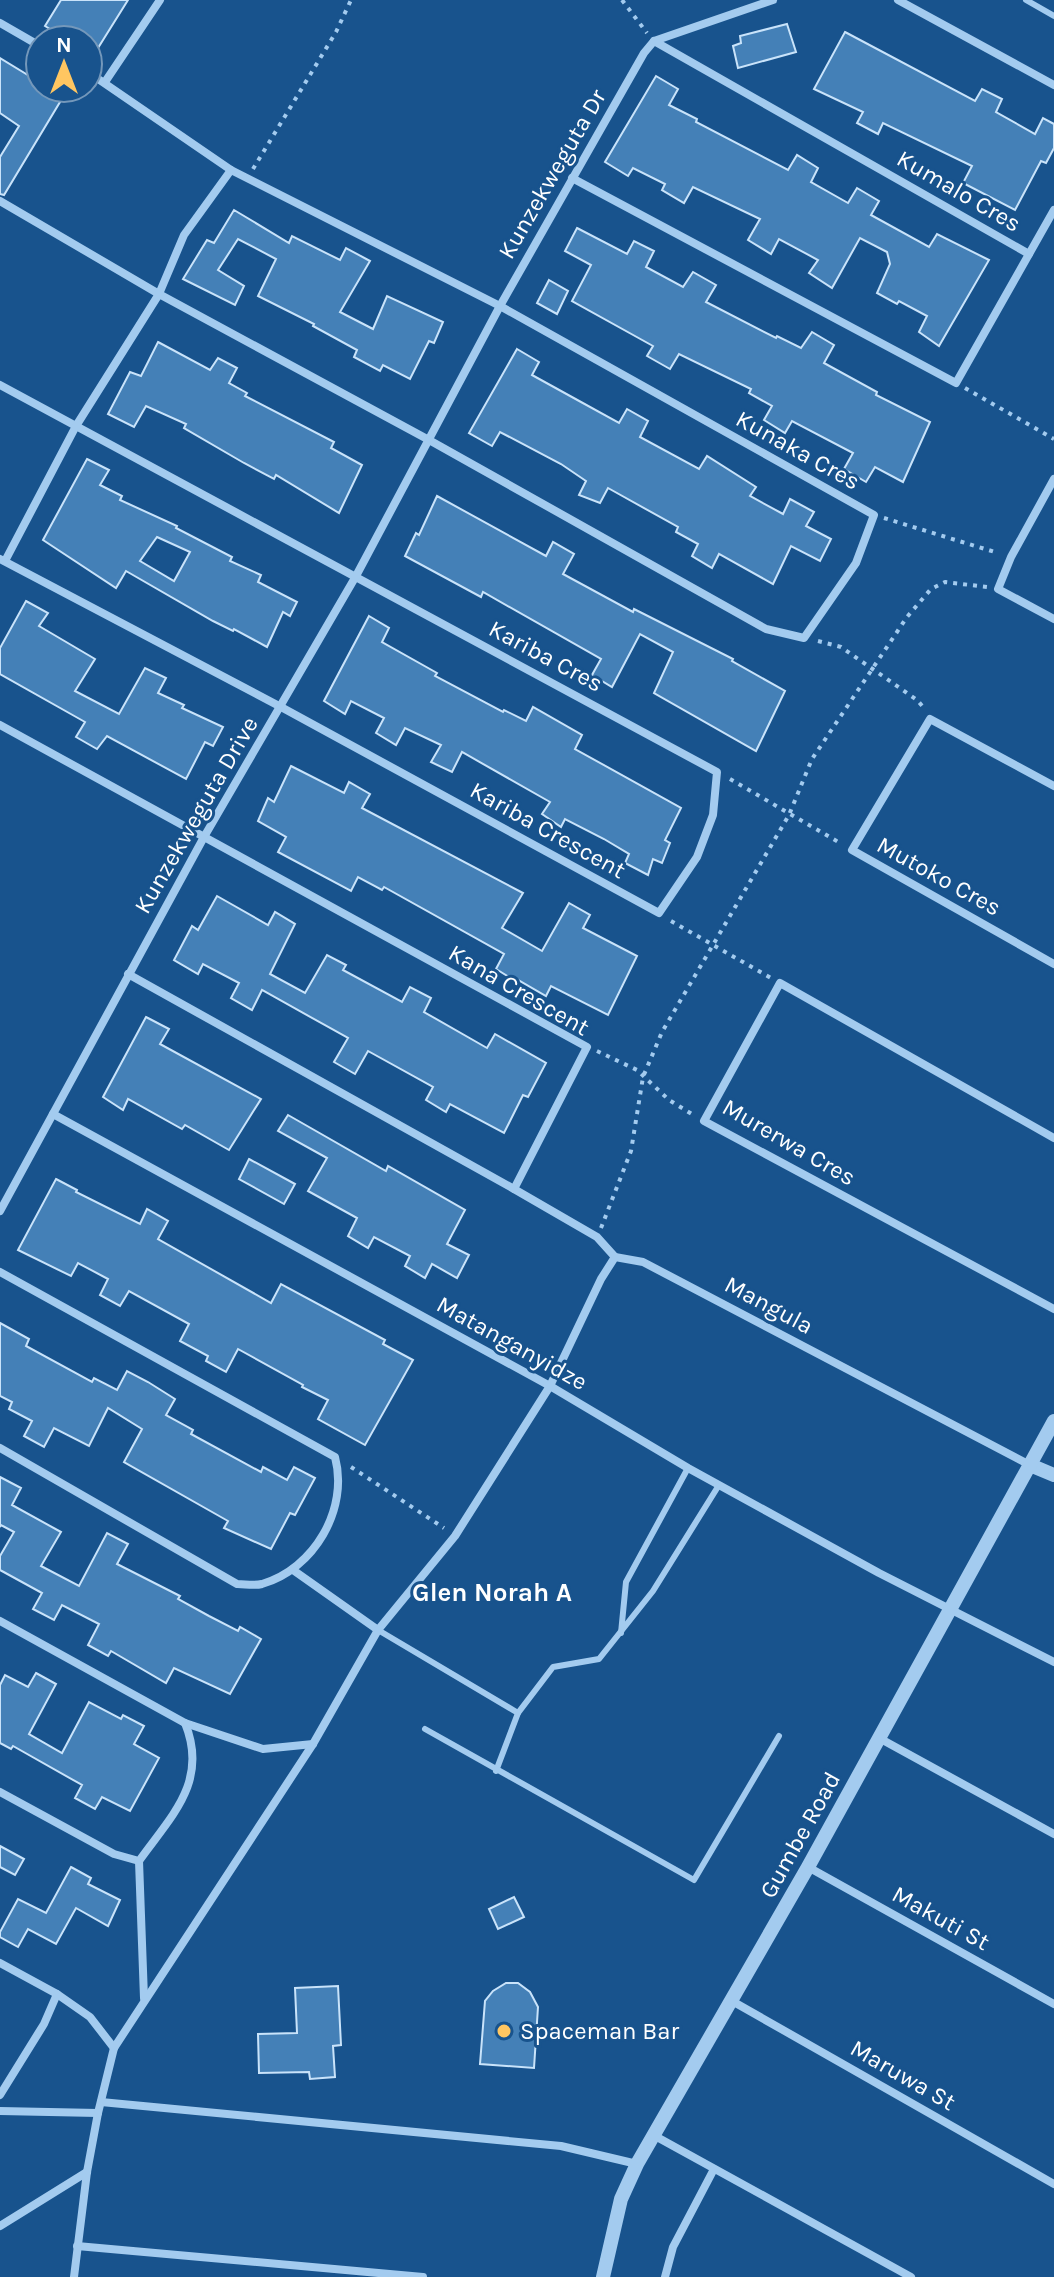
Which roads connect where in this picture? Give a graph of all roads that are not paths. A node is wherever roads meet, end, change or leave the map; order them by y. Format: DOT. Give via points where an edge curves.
graph roads {
  1 [pos="160,0"];
  2 [pos="773,0"];
  3 [pos="898,0"];
  4 [pos="1026,0"];
  5 [pos="1054,16"];
  6 [pos="0,23"];
  7 [pos="24,37"];
  8 [pos="654,41"];
  9 [pos="105,82"];
  10 [pos="1054,85"];
  11 [pos="231,170"];
  12 [pos="572,178"];
  13 [pos="0,201"];
  14 [pos="1054,210"];
  15 [pos="1029,254"];
  16 [pos="159,294"];
  17 [pos="500,306"];
  18 [pos="0,385"];
  19 [pos="76,426"];
  20 [pos="429,440"];
  21 [pos="1054,479"];
  22 [pos="2,560"];
  23 [pos="356,576"];
  24 [pos="1054,619"];
  25 [pos="281,707"];
  26 [pos="0,725"];
  27 [pos="1054,786"];
  28 [pos="204,837"];
  29 [pos="659,913"];
  30 [pos="1054,964"];
  31 [pos="128,974"];
  32 [pos="53,1114"];
  33 [pos="1054,1138"];
  34 [pos="514,1189"];
  35 [pos="0,1211"];
  36 [pos="615,1257"];
  37 [pos="0,1272"];
  38 [pos="1054,1309"];
  39 [pos="550,1386"];
  40 [pos="1054,1421"];
  41 [pos="0,1448"];
  42 [pos="1030,1465"];
  43 [pos="688,1468"];
  44 [pos="1054,1475"];
  45 [pos="719,1485"];
  46 [pos="293,1570"];
  47 [pos="951,1607"];
  48 [pos="0,1621"];
  49 [pos="378,1630"];
  50 [pos="621,1633"];
  51 [pos="1054,1662"];
  52 [pos="518,1713"];
  53 [pos="185,1723"];
  54 [pos="425,1729"];
  55 [pos="779,1736"];
  56 [pos="879,1738"];
  57 [pos="313,1744"];
  58 [pos="496,1771"];
  59 [pos="0,1792"];
  60 [pos="1054,1834"];
  61 [pos="139,1861"];
  62 [pos="808,1867"];
  63 [pos="0,1963"];
  64 [pos="57,1994"];
  65 [pos="144,1999"];
  66 [pos="732,2001"];
  67 [pos="1054,2004"];
  68 [pos="114,2048"];
  69 [pos="0,2095"];
  70 [pos="101,2102"];
  71 [pos="0,2111"];
  72 [pos="98,2113"];
  73 [pos="655,2136"];
  74 [pos="637,2164"];
  75 [pos="714,2169"];
  76 [pos="87,2172"];
  77 [pos="1054,2184"];
  78 [pos="0,2226"];
  79 [pos="77,2246"];
  80 [pos="74,2277"];
  81 [pos="423,2277"];
  82 [pos="603,2277"];
  83 [pos="665,2277"];
  84 [pos="911,2277"];
  1 -- 9 [label="street"];
  2 -- 8 [label="street"];
  3 -- 10 [label="street"];
  4 -- 5 [label="lane"];
  6 -- 7 [label="street"];
  8 -- 12 [label="street, Kunzekweguta Dr"];
  8 -- 15 [label="street, Kumalo Cres"];
  9 -- 11 [label="street, Kunaka Cres"];
  11 -- 16 [label="street" via="184,235"];
  11 -- 17 [label="street, Kunaka Cres"];
  12 -- 15 [label="street, Kumalo Cres" via="956,383"];
  12 -- 17 [label="street, Kunzekweguta Dr"];
  13 -- 16 [label="street"];
  14 -- 15 [label="street"];
  16 -- 19 [label="street"];
  16 -- 20 [label="street"];
  17 -- 20 [label="street, Kunzekweguta Dr"];
  17 -- 20 [label="street, Kunaka Cres" via="874,515 856,563 804,638 766,629"];
  18 -- 19 [label="street, Kariba Cres"];
  19 -- 22 [label="street"];
  19 -- 23 [label="street, Kariba Cres"];
  20 -- 23 [label="street, Kunzekweguta Drive"];
  21 -- 24 [label="street" via="998,589"];
  22 -- 25 [label="street, Kariba Crescent"];
  23 -- 25 [label="street, Kunzekweguta Drive"];
  23 -- 29 [label="street, Kariba Cres" via="717,772 713,815 697,857"];
  25 -- 28 [label="street, Kunzekweguta Drive"];
  25 -- 29 [label="street, Kariba Crescent"];
  26 -- 28 [label="street, Kana Crescent"];
  27 -- 30 [label="street, Mutoko Cres" via="930,719 852,850"];
  28 -- 31 [label="street, Kunzekweguta Drive"];
  28 -- 34 [label="street, Kana Crescent" via="587,1047"];
  31 -- 32 [label="street, Kunzekweguta Drive"];
  31 -- 34 [label="street"];
  32 -- 35 [label="street, Kunzekweguta Drive"];
  32 -- 39 [label="street, Matanganyidze"];
  33 -- 38 [label="street, Murerwa Cres" via="780,983 704,1121"];
  34 -- 36 [label="street" via="597,1237"];
  36 -- 39 [label="street"];
  36 -- 42 [label="street, Mangula" via="643,1262"];
  37 -- 46 [label="street" via="335,1457 338,1501 324,1534"];
  39 -- 43 [label="street, Matanganyidze"];
  39 -- 49 [label="street" via="455,1536"];
  40 -- 42 [label="street, Gumbe Road"];
  41 -- 46 [label="street" via="237,1584 259,1585"];
  42 -- 44 [label="street"];
  42 -- 47 [label="street, Gumbe Road"];
  43 -- 45 [label="street, Matanganyidze"];
  43 -- 50 [label="lane" via="626,1582"];
  45 -- 47 [label="street, Matanganyidze"];
  45 -- 50 [label="lane"];
  46 -- 49 [label="street"];
  47 -- 51 [label="street, Matanganyidze"];
  47 -- 56 [label="street, Gumbe Road"];
  48 -- 53 [label="street"];
  49 -- 52 [label="lane"];
  49 -- 57 [label="street"];
  50 -- 52 [label="lane" via="599,1659 553,1667"];
  52 -- 58 [label="lane"];
  53 -- 57 [label="street" via="263,1749"];
  53 -- 61 [label="street" via="193,1745 193,1769 176,1811"];
  54 -- 58 [label="lane"];
  55 -- 58 [label="lane" via="694,1880"];
  56 -- 60 [label="street"];
  56 -- 62 [label="street, Gumbe Road"];
  57 -- 65 [label="street"];
  59 -- 61 [label="street" via="114,1854"];
  61 -- 65 [label="street"];
  62 -- 66 [label="street, Gumbe Road"];
  62 -- 67 [label="street, Makuti St"];
  63 -- 64 [label="street"];
  64 -- 68 [label="street" via="90,2017"];
  64 -- 69 [label="street"];
  65 -- 68 [label="street"];
  66 -- 73 [label="street, Gumbe Road"];
  66 -- 77 [label="street, Maruwa St"];
  68 -- 70 [label="street"];
  70 -- 72 [label="street"];
  70 -- 74 [label="street" via="561,2146"];
  71 -- 72 [label="street"];
  72 -- 76 [label="street"];
  73 -- 74 [label="street, Gumbe Road"];
  73 -- 75 [label="street"];
  74 -- 82 [label="street, Gumbe Road" via="621,2199"];
  75 -- 83 [label="street" via="673,2247"];
  75 -- 84 [label="street"];
  76 -- 78 [label="street"];
  76 -- 79 [label="street"];
  79 -- 80 [label="street"];
  79 -- 81 [label="street"];
}
